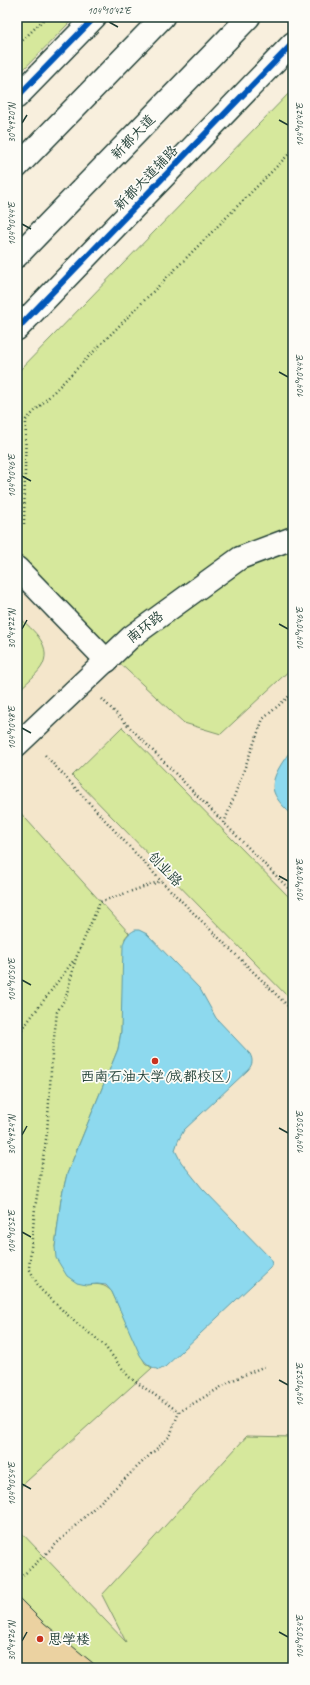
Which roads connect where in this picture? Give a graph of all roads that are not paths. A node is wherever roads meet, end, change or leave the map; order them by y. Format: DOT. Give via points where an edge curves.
graph roads {
  1 [pos="95,17"];
  2 [pos="163,17"];
  3 [pos="249,17"];
  4 [pos="293,43"];
  5 [pos="17,97"];
  6 [pos="17,167"];
  7 [pos="17,256"];
  8 [pos="17,329"];
  9 [pos="293,538"];
  10 [pos="17,568"];
  11 [pos="107,660"];
  12 [pos="22,740"];
  1 -- 5 [label="main road"];
  2 -- 6 [label="main road"];
  3 -- 7 [label="main road, 新都大道"];
  4 -- 8 [label="main road, 新都大道辅路"];
  9 -- 11 [label="main road, 南环路" via="240,558 131,636"];
  10 -- 11 [label="main road"];
  11 -- 12 [label="main road, 南环路"];
}
